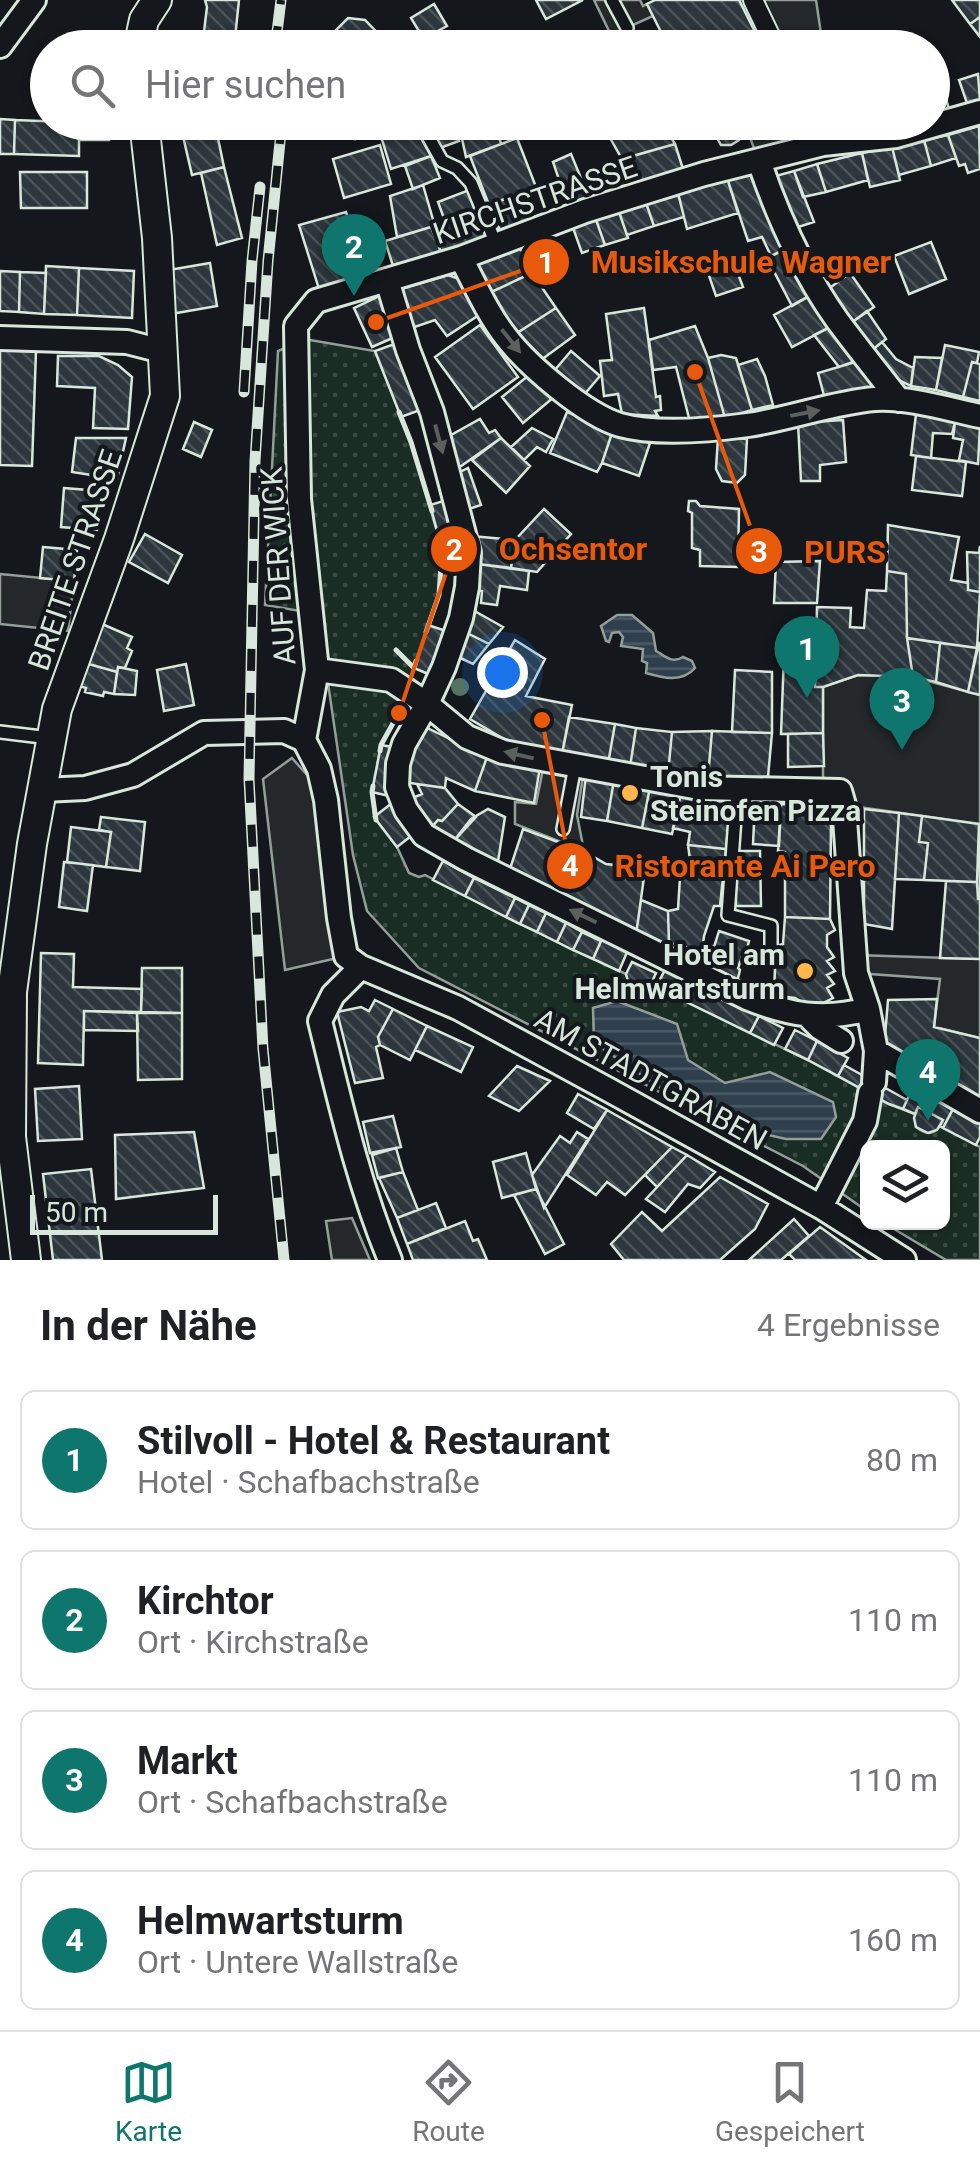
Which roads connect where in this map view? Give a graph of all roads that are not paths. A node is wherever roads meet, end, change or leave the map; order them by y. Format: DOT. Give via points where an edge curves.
graph roads {
  1 [pos="34,0"];
  2 [pos="612,0"];
  3 [pos="753,0"];
  4 [pos="154,1"];
  5 [pos="627,28"];
  6 [pos="142,30"];
  7 [pos="767,30"];
  8 [pos="0,46"];
  9 [pos="980,112"];
  10 [pos="950,121"];
  11 [pos="146,140"];
  12 [pos="430,140"];
  13 [pos="803,140"];
  14 [pos="759,161"];
  15 [pos="496,244"];
  16 [pos="461,258"];
  17 [pos="387,280"];
  18 [pos="296,326"];
  19 [pos="0,338"];
  20 [pos="162,351"];
  21 [pos="899,400"];
  22 [pos="980,416"];
  23 [pos="317,670"];
  24 [pos="427,704"];
  25 [pos="0,732"];
  26 [pos="52,738"];
  27 [pos="304,740"];
  28 [pos="575,766"];
  29 [pos="44,790"];
  30 [pos="738,790"];
  31 [pos="563,829"];
  32 [pos="771,955"];
  33 [pos="360,967"];
  34 [pos="6,991"];
  35 [pos="868,1009"];
  36 [pos="807,1015"];
  37 [pos="840,1042"];
  38 [pos="876,1051"];
  39 [pos="980,1111"];
  40 [pos="822,1206"];
  41 [pos="26,1260"];
  42 [pos="390,1260"];
  43 [pos="904,1260"];
  1 -- 8 [label="street"];
  2 -- 5 [label="lane"];
  3 -- 7 [label="street"];
  4 -- 6 [label="street"];
  9 -- 10 [label="street, KIRCHSTRASSE"];
  11 -- 20 [label="street, BREITE STRASSE"];
  12 -- 15 [label="lane" via="442,161 471,183"];
  13 -- 14 [label="street, KIRCHSTRASSE"];
  14 -- 15 [label="street, KIRCHSTRASSE"];
  14 -- 21 [label="street" via="808,272"];
  15 -- 16 [label="street, KIRCHSTRASSE"];
  16 -- 17 [label="street, KIRCHSTRASSE"];
  16 -- 21 [label="street, one-way" via="506,338 528,362 617,424 658,431 747,425 874,399"];
  17 -- 18 [label="street, KIRCHSTRASSE" via="316,301"];
  17 -- 24 [label="street, one-way" via="432,412 469,553 461,618"];
  18 -- 23 [label="street, AUF DER WICK" via="300,498"];
  19 -- 20 [label="street" via="127,342"];
  20 -- 26 [label="street, BREITE STRASSE" via="164,396"];
  21 -- 22 [label="street"];
  23 -- 24 [label="street" via="391,680"];
  23 -- 27 [label="street, AUF DER WICK"];
  28 -- 24 [label="street, one-way" via="466,737"];
  36 -- 24 [label="street, one-way" via="747,998 424,834 406,810 398,764"];
  25 -- 26 [label="lane"];
  26 -- 29 [label="street, BREITE STRASSE"];
  27 -- 29 [label="street" via="284,732 204,734 132,775"];
  27 -- 33 [label="street" via="326,800 346,956"];
  28 -- 30 [label="street"];
  28 -- 31 [label="lane"];
  29 -- 34 [label="street, BREITE STRASSE"];
  30 -- 32 [label="lane" via="728,915 772,926"];
  30 -- 35 [label="street" via="840,792 856,973"];
  33 -- 40 [label="street, AM STADTGRABEN" via="458,1008"];
  33 -- 42 [label="street" via="320,1021 356,1162"];
  34 -- 41 [label="street, BREITE STRASSE" via="11,1137"];
  35 -- 36 [label="street"];
  35 -- 38 [label="street"];
  36 -- 37 [label="street"];
  38 -- 39 [label="street"];
  38 -- 40 [label="street" via="866,1122"];
  40 -- 43 [label="street, AM STADTGRABEN"];
}
